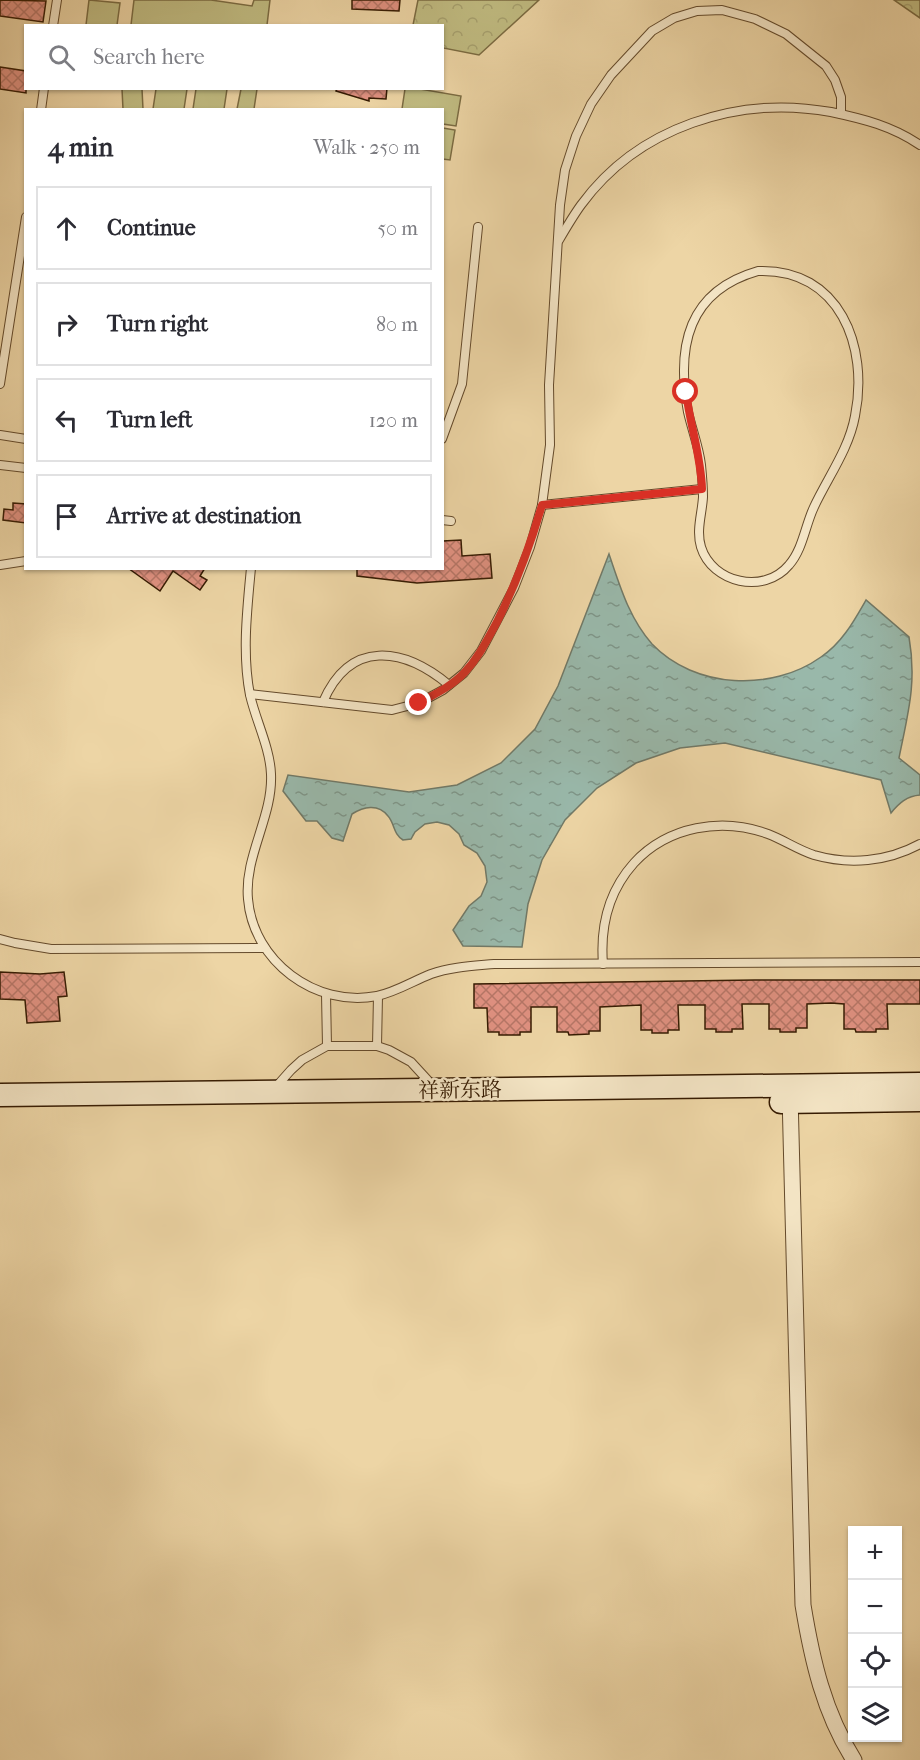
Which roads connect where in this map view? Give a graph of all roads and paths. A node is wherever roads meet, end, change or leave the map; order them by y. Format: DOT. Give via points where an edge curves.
graph roads {
  1 [pos="57,0"];
  2 [pos="53,24"];
  3 [pos="44,90"];
  4 [pos="41,108"];
  5 [pos="841,114"];
  6 [pos="920,145"];
  7 [pos="478,227"];
  8 [pos="24,230"];
  9 [pos="559,240"];
  10 [pos="0,384"];
  11 [pos="444,434"];
  12 [pos="0,435"];
  13 [pos="24,439"];
  14 [pos="0,465"];
  15 [pos="24,468"];
  16 [pos="702,489"];
  17 [pos="542,505"];
  18 [pos="24,561"];
  19 [pos="0,565"];
  20 [pos="251,570"];
  21 [pos="449,685"];
  22 [pos="250,694"];
  23 [pos="323,702"];
  24 [pos="920,844"];
  25 [pos="0,939"];
  26 [pos="264,948"];
  27 [pos="920,962"];
  28 [pos="603,964"];
  29 [pos="326,994"];
  30 [pos="378,996"];
  31 [pos="327,1046"];
  32 [pos="377,1046"];
  33 [pos="920,1084"];
  34 [pos="436,1090"];
  35 [pos="272,1092"];
  36 [pos="790,1094"];
  37 [pos="0,1095"];
  38 [pos="920,1100"];
  39 [pos="0,1111"];
  40 [pos="854,1760"];
  1 -- 2 [label="lane"];
  3 -- 4 [label="lane"];
  5 -- 6 [label="lane" via="885,125"];
  5 -- 9 [label="lane" via="763,107 721,113 681,126 643,147 610,173 582,204"];
  5 -- 9 [label="lane" via="836,80 826,66 786,34 755,19 722,10 697,11 674,18 652,31 611,75 591,104 565,170"];
  7 -- 11 [label="lane" via="462,384"];
  8 -- 10 [label="lane"];
  9 -- 17 [label="lane" via="549,385 550,445"];
  12 -- 13 [label="lane"];
  14 -- 15 [label="lane"];
  16 -- 16 [label="lane" via="698,529 709,563 739,582 774,577 788,567 798,552 826,480 846,447 859,386 848,324 820,288 800,277 778,270 739,277 707,299 696,316 689,334 685,373"];
  16 -- 17 [label="lane"];
  17 -- 21 [label="lane" via="514,588 481,651"];
  18 -- 19 [label="lane"];
  20 -- 22 [label="lane" via="246,656"];
  21 -- 23 [label="lane" via="419,703 392,710"];
  21 -- 23 [label="lane" via="416,663 377,655 358,660 343,671 330,685"];
  22 -- 23 [label="lane"];
  22 -- 26 [label="lane" via="271,774 270,794 249,872 253,924"];
  24 -- 28 [label="lane" via="886,858 836,860 748,828 705,826 682,832 641,856 613,894 601,940"];
  25 -- 26 [label="lane" via="51,949"];
  26 -- 29 [label="lane" via="302,984"];
  27 -- 28 [label="lane"];
  28 -- 30 [label="lane" via="473,966 432,974"];
  29 -- 30 [label="lane"];
  29 -- 31 [label="lane"];
  30 -- 32 [label="lane"];
  31 -- 32 [label="lane"];
  31 -- 35 [label="lane" via="296,1065"];
  32 -- 34 [label="lane" via="411,1062"];
  33 -- 36 [label="street, 祥新东路"];
  34 -- 35 [label="street, 祥新东路"];
  34 -- 36 [label="street, 祥新东路"];
  35 -- 37 [label="street, 祥新东路"];
  36 -- 38 [label="street, 祥新东路"];
  36 -- 39 [label="street, 祥新东路"];
  36 -- 40 [label="street" via="803,1605 826,1705"];
}
